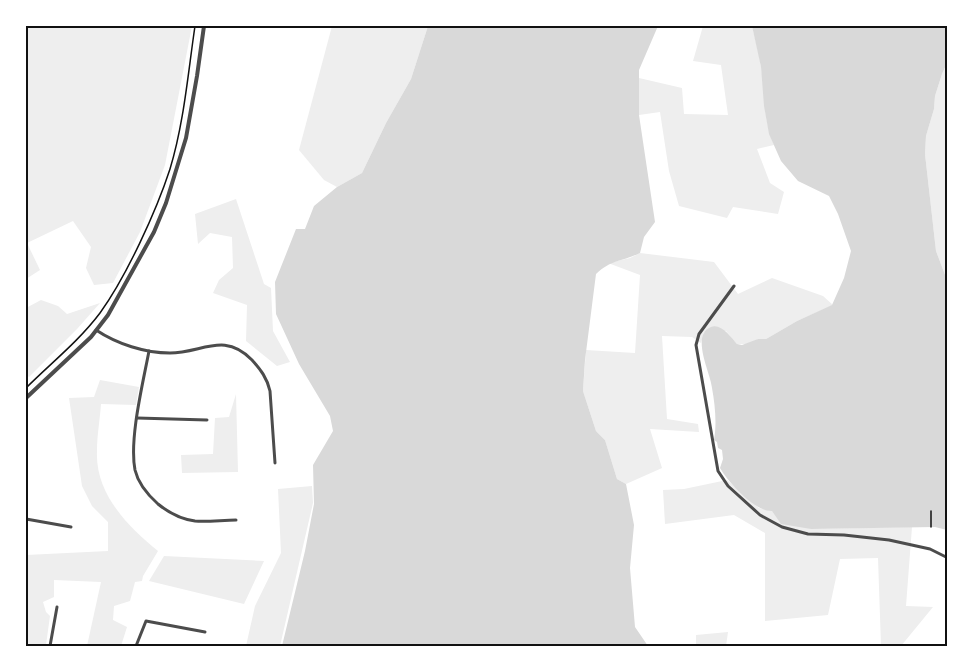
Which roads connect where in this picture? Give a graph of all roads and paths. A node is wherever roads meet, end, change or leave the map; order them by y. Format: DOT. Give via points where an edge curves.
graph roads {
  1 [pos="195,26"];
  2 [pos="204,26"];
  3 [pos="734,286"];
  4 [pos="96,330"];
  5 [pos="149,351"];
  6 [pos="26,388"];
  7 [pos="26,398"];
  8 [pos="137,418"];
  9 [pos="207,420"];
  10 [pos="276,463"];
  11 [pos="931,511"];
  12 [pos="26,519"];
  13 [pos="237,520"];
  14 [pos="71,527"];
  15 [pos="932,527"];
  16 [pos="948,558"];
  17 [pos="57,608"];
  18 [pos="205,632"];
  19 [pos="50,646"];
  20 [pos="136,646"];
  1 -- 6 [label="path" via="170,169 146,228 100,312"];
  2 -- 4 [label="street" via="186,138 166,203 120,294"];
  3 -- 16 [label="street" via="699,334 696,345 718,471 723,480 760,515 794,532 889,540 930,549"];
  4 -- 5 [label="street" via="118,342"];
  4 -- 7 [label="street"];
  5 -- 8 [label="street"];
  5 -- 10 [label="street" via="186,352 217,345 241,350 268,381"];
  8 -- 9 [label="street"];
  8 -- 13 [label="street" via="136,472 153,499 168,512 194,521"];
  11 -- 15 [label="path"];
  12 -- 14 [label="street"];
  17 -- 19 [label="street"];
  18 -- 20 [label="street" via="146,621"];
}
